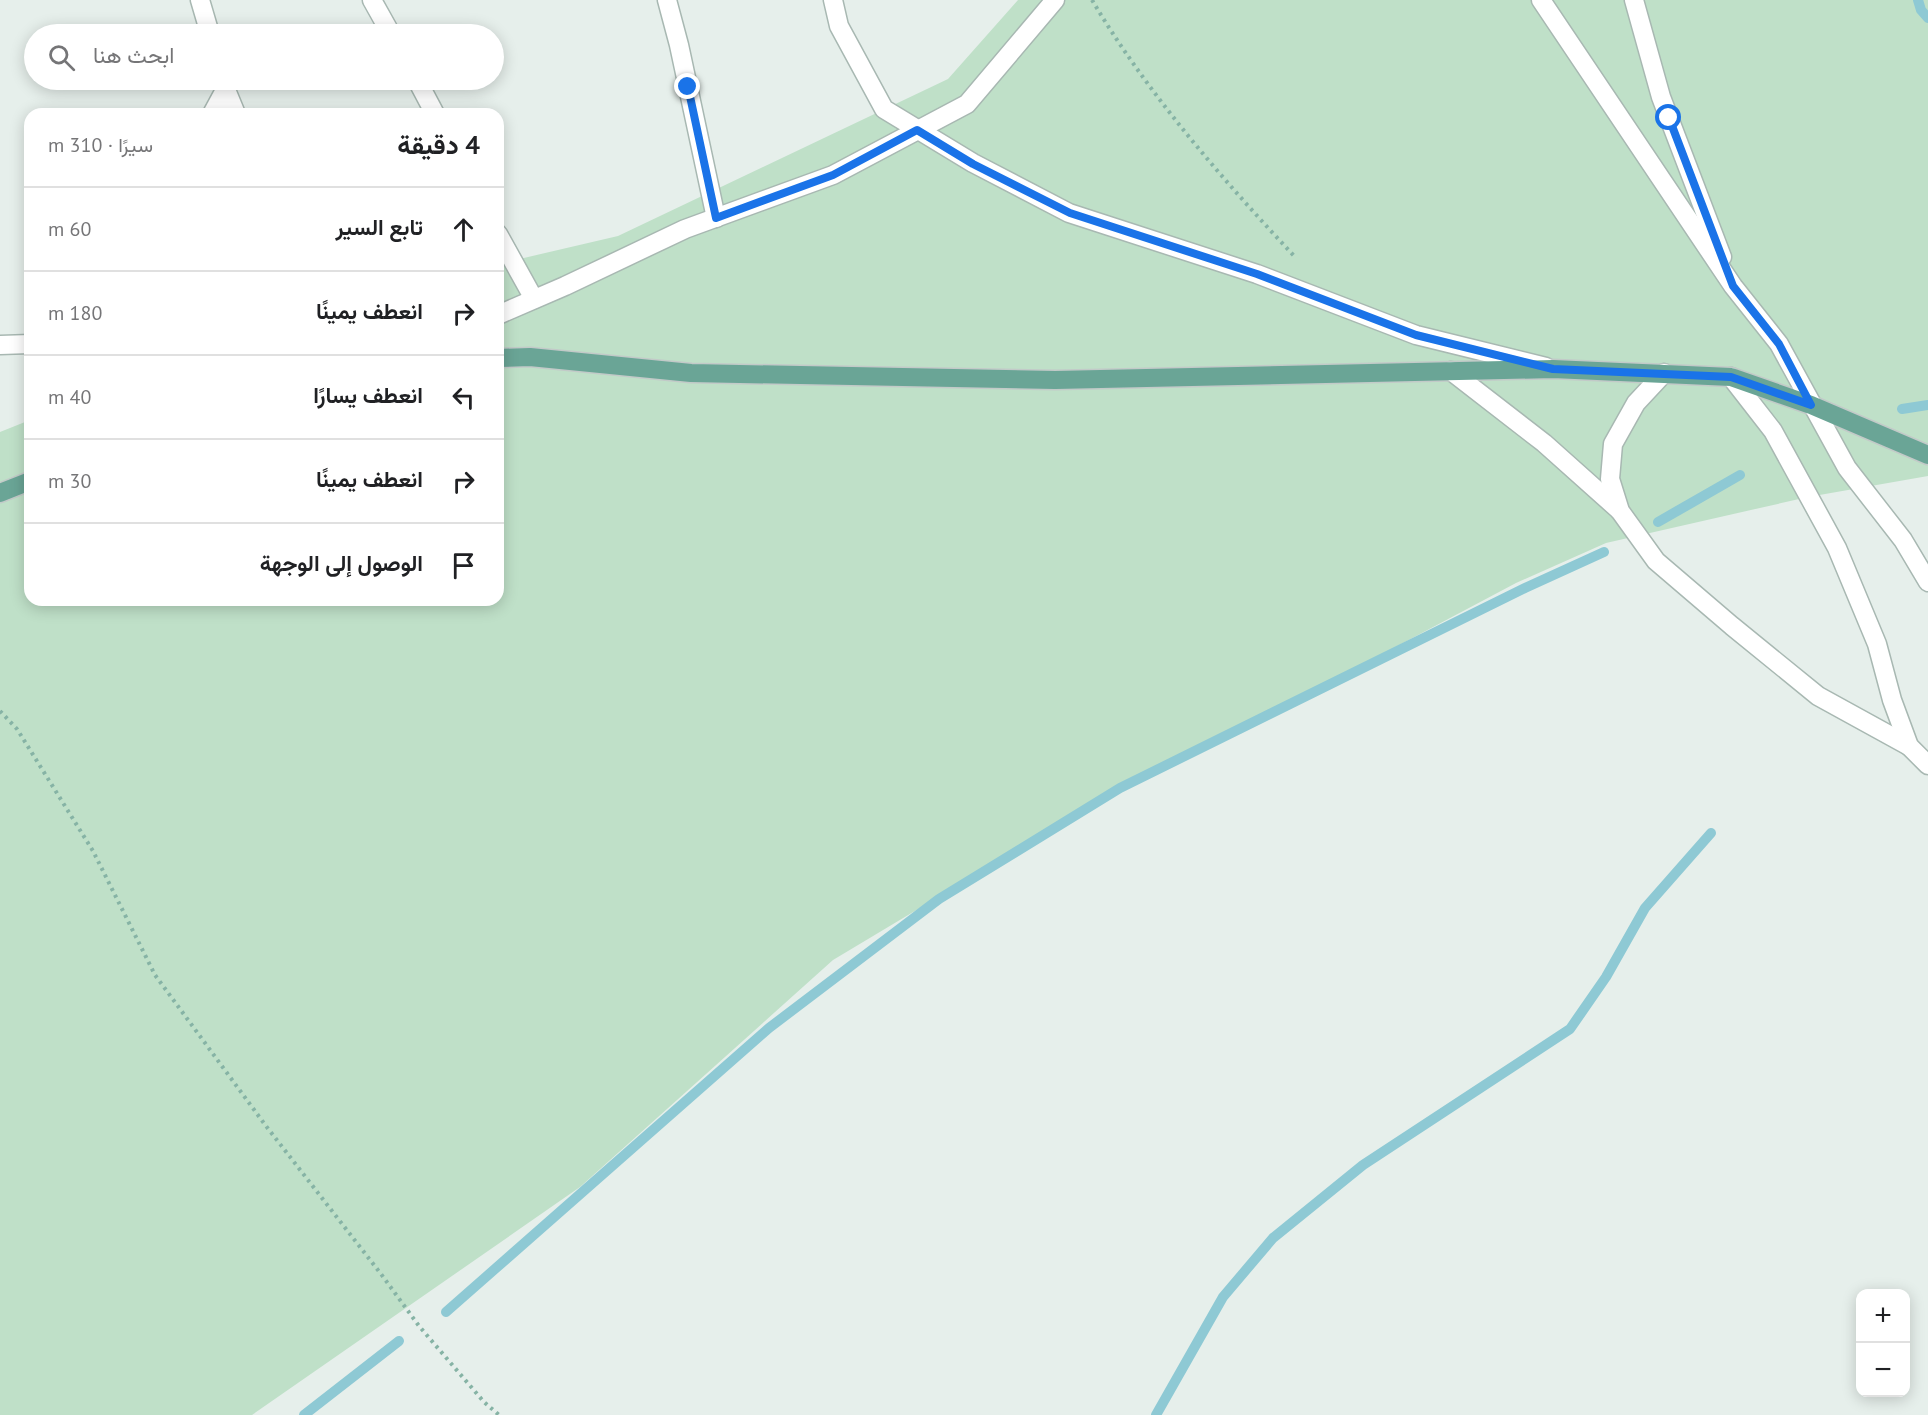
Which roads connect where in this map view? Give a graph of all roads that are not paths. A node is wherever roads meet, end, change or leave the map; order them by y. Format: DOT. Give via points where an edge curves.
graph roads {
  1 [pos="201,0"];
  2 [pos="372,0"];
  3 [pos="667,0"];
  4 [pos="833,0"];
  5 [pos="1055,0"];
  6 [pos="1541,0"];
  7 [pos="1634,0"];
  8 [pos="207,24"];
  9 [pos="385,24"];
  10 [pos="222,90"];
  11 [pos="226,90"];
  12 [pos="422,90"];
  13 [pos="214,108"];
  14 [pos="234,108"];
  15 [pos="432,108"];
  16 [pos="917,130"];
  17 [pos="716,218"];
  18 [pos="504,245"];
  19 [pos="1733,286"];
  20 [pos="534,299"];
  21 [pos="504,312"];
  22 [pos="24,344"];
  23 [pos="0,345"];
  24 [pos="504,358"];
  25 [pos="1553,369"];
  26 [pos="1451,371"];
  27 [pos="1665,373"];
  28 [pos="1731,377"];
  29 [pos="1811,405"];
  30 [pos="1928,455"];
  31 [pos="24,483"];
  32 [pos="0,493"];
  33 [pos="1620,511"];
  34 [pos="1928,582"];
  35 [pos="1909,746"];
  36 [pos="1928,765"];
  1 -- 8 [label="street"];
  2 -- 9 [label="street"];
  3 -- 17 [label="street"];
  4 -- 16 [label="street" via="839,26 884,110"];
  5 -- 16 [label="street" via="967,104"];
  6 -- 19 [label="street"];
  7 -- 19 [label="street" via="1660,97"];
  10 -- 13 [label="street"];
  11 -- 14 [label="street"];
  12 -- 15 [label="street"];
  16 -- 17 [label="street" via="833,175"];
  16 -- 25 [label="street" via="973,164 1070,213 1257,274 1416,335"];
  17 -- 20 [label="street"];
  18 -- 20 [label="street"];
  19 -- 29 [label="street" via="1779,344"];
  20 -- 21 [label="street"];
  22 -- 23 [label="street"];
  24 -- 26 [label="main road" via="691,373 1055,380"];
  25 -- 26 [label="main road"];
  25 -- 27 [label="main road"];
  26 -- 33 [label="street" via="1544,443"];
  27 -- 28 [label="main road"];
  27 -- 33 [label="street" via="1636,403 1613,444 1610,479"];
  28 -- 29 [label="main road"];
  28 -- 35 [label="street" via="1773,431 1837,548 1877,644"];
  29 -- 30 [label="main road"];
  29 -- 34 [label="street" via="1847,468 1903,540"];
  31 -- 32 [label="main road"];
  33 -- 35 [label="street" via="1656,561 1818,696"];
  35 -- 36 [label="street"];
}
